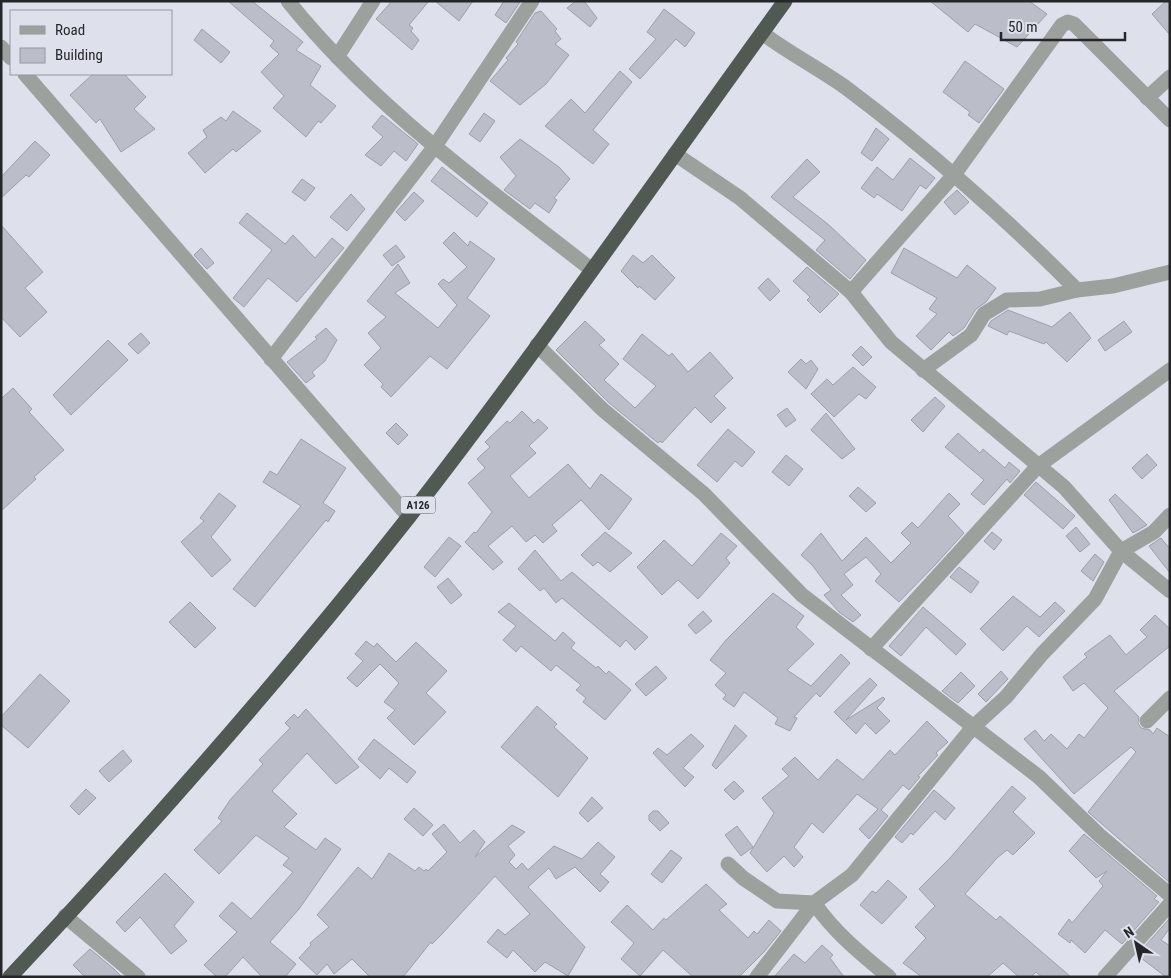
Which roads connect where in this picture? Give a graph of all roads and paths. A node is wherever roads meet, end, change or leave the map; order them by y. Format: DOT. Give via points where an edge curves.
graph roads {
  1 [pos="288,1"];
  2 [pos="373,1"];
  3 [pos="532,1"];
  4 [pos="786,1"];
  5 [pos="762,33"];
  6 [pos="1,47"];
  7 [pos="10,57"];
  8 [pos="337,57"];
  9 [pos="26,75"];
  10 [pos="1170,77"];
  11 [pos="1147,98"];
  12 [pos="1170,120"];
  13 [pos="435,146"];
  14 [pos="675,154"];
  15 [pos="953,176"];
  16 [pos="592,270"];
  17 [pos="1170,272"];
  18 [pos="1077,290"];
  19 [pos="851,292"];
  20 [pos="537,345"];
  21 [pos="271,359"];
  22 [pos="923,370"];
  23 [pos="1170,370"];
  24 [pos="1038,466"];
  25 [pos="1170,515"];
  26 [pos="409,516"];
  27 [pos="1121,551"];
  28 [pos="1170,591"];
  29 [pos="871,649"];
  30 [pos="1170,698"];
  31 [pos="1147,720"];
  32 [pos="973,727"];
  33 [pos="728,864"];
  34 [pos="1170,895"];
  35 [pos="814,903"];
  36 [pos="1170,904"];
  37 [pos="65,916"];
  38 [pos="10,977"];
  39 [pos="138,977"];
  40 [pos="757,977"];
  41 [pos="889,977"];
  42 [pos="1105,977"];
  1 -- 8 [label="street"];
  2 -- 8 [label="street"];
  3 -- 13 [label="street"];
  4 -- 5 [label="highway, A126"];
  5 -- 14 [label="highway, A126"];
  5 -- 15 [label="street" via="844,86"];
  6 -- 7 [label="street"];
  8 -- 13 [label="street"];
  9 -- 21 [label="street"];
  10 -- 11 [label="street"];
  11 -- 12 [label="street"];
  11 -- 15 [label="street" via="1074,24 1068,22 1062,25"];
  13 -- 16 [label="street"];
  13 -- 21 [label="street"];
  14 -- 16 [label="highway, A126"];
  14 -- 19 [label="street" via="740,198"];
  15 -- 18 [label="street" via="1047,259"];
  15 -- 19 [label="street"];
  16 -- 20 [label="highway, A126"];
  17 -- 18 [label="street" via="1113,286"];
  18 -- 22 [label="street" via="1040,299 1007,300 984,314 971,334"];
  19 -- 22 [label="street" via="891,342"];
  20 -- 26 [label="highway, A126"];
  20 -- 29 [label="street" via="602,409 704,494 802,596"];
  21 -- 26 [label="street"];
  22 -- 24 [label="street"];
  23 -- 24 [label="street"];
  24 -- 27 [label="street" via="1064,487"];
  24 -- 29 [label="street"];
  25 -- 27 [label="street" via="1154,532"];
  26 -- 37 [label="highway, A126" via="260,700"];
  27 -- 28 [label="street"];
  27 -- 32 [label="street" via="1095,599 1006,697"];
  29 -- 32 [label="street"];
  30 -- 31 [label="street"];
  32 -- 34 [label="street" via="1038,777 1099,835"];
  32 -- 35 [label="street" via="852,875"];
  33 -- 35 [label="street" via="777,901"];
  35 -- 40 [label="street"];
  35 -- 41 [label="street" via="849,945"];
  36 -- 42 [label="street"];
  37 -- 38 [label="highway, A126"];
  37 -- 39 [label="street"];
}
